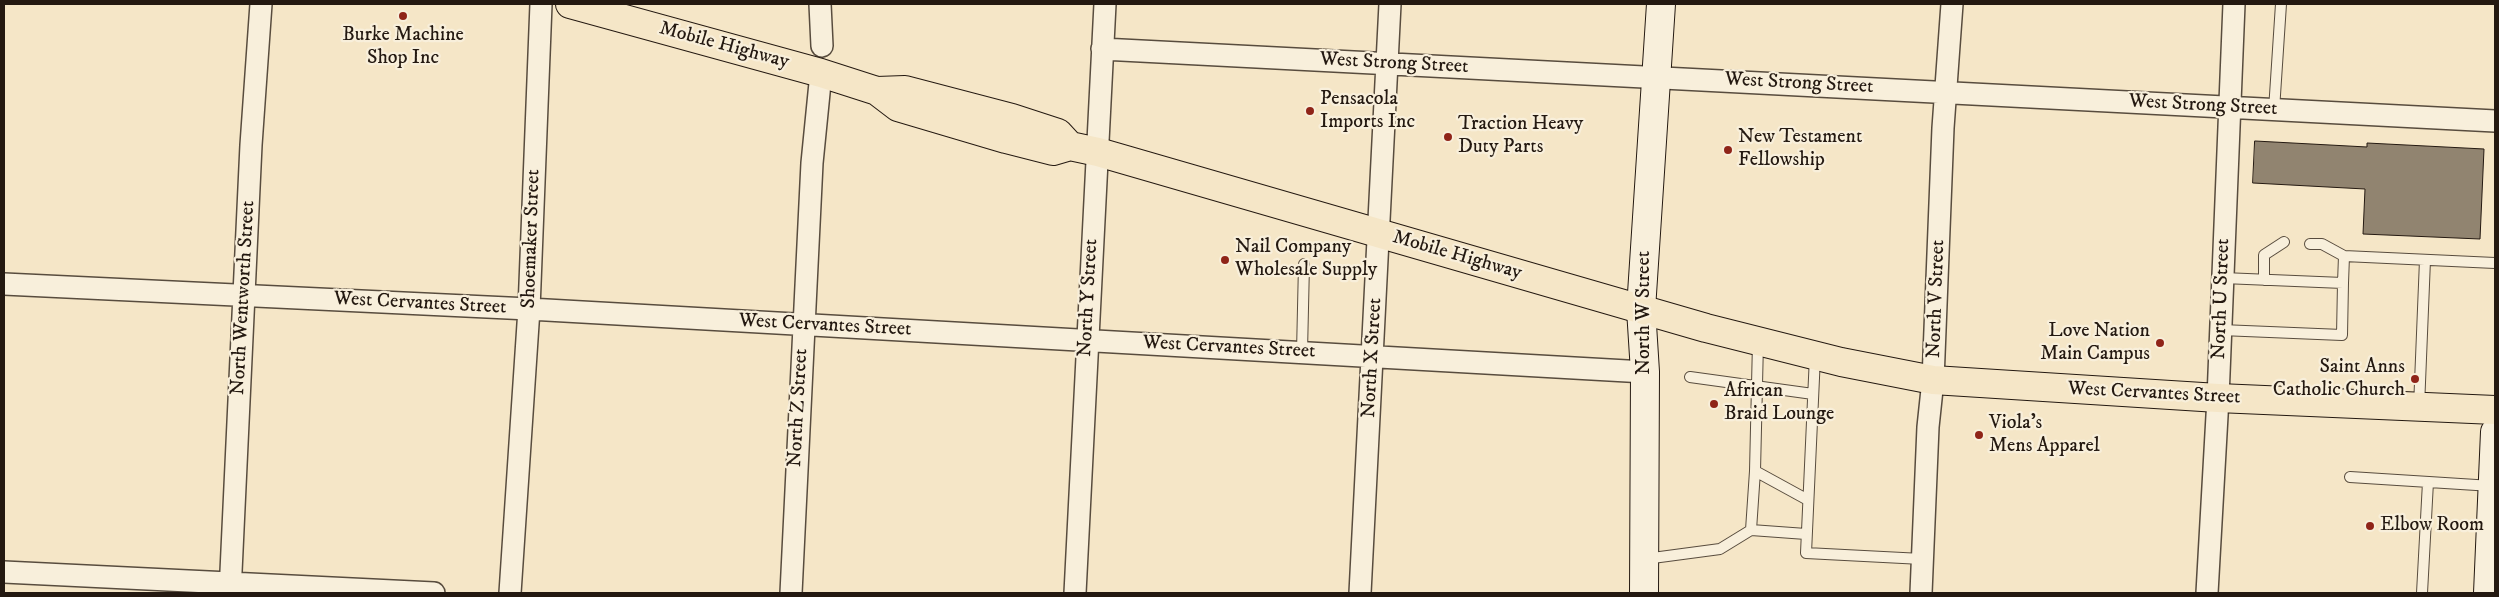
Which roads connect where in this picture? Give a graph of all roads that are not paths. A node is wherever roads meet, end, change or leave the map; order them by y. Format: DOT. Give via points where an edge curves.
graph roads {
  1 [pos="260,4"];
  2 [pos="541,4"];
  3 [pos="570,4"];
  4 [pos="820,4"];
  5 [pos="1104,4"];
  6 [pos="1390,4"];
  7 [pos="1661,4"];
  8 [pos="1952,4"];
  9 [pos="2234,4"];
  10 [pos="2281,4"];
  11 [pos="822,46"];
  12 [pos="1102,49"];
  13 [pos="1387,64"];
  14 [pos="821,73"];
  15 [pos="1655,77"];
  16 [pos="1946,92"];
  17 [pos="2229,108"];
  18 [pos="2274,110"];
  19 [pos="2495,121"];
  20 [pos="1098,152"];
  21 [pos="1380,234"];
  22 [pos="2284,242"];
  23 [pos="2310,244"];
  24 [pos="2344,256"];
  25 [pos="2425,260"];
  26 [pos="2495,263"];
  27 [pos="1304,264"];
  28 [pos="2223,278"];
  29 [pos="2264,280"];
  30 [pos="2343,283"];
  31 [pos="4,284"];
  32 [pos="244,296"];
  33 [pos="529,309"];
  34 [pos="1641,309"];
  35 [pos="803,324"];
  36 [pos="2221,330"];
  37 [pos="1087,341"];
  38 [pos="1758,342"];
  39 [pos="1302,352"];
  40 [pos="1373,356"];
  41 [pos="1815,356"];
  42 [pos="1645,372"];
  43 [pos="1690,377"];
  44 [pos="1934,380"];
  45 [pos="1757,386"];
  46 [pos="1813,394"];
  47 [pos="2218,398"];
  48 [pos="2419,407"];
  49 [pos="2495,410"];
  50 [pos="2495,432"];
  51 [pos="1755,470"];
  52 [pos="2350,477"];
  53 [pos="2428,482"];
  54 [pos="2493,486"];
  55 [pos="1808,500"];
  56 [pos="1751,530"];
  57 [pos="1806,534"];
  58 [pos="1644,559"];
  59 [pos="1922,560"];
  60 [pos="4,572"];
  61 [pos="230,588"];
  62 [pos="434,593"];
  63 [pos="510,593"];
  64 [pos="791,593"];
  65 [pos="1075,593"];
  66 [pos="1360,593"];
  67 [pos="1644,593"];
  68 [pos="1921,593"];
  69 [pos="2207,593"];
  70 [pos="2422,593"];
  71 [pos="2488,593"];
  1 -- 32 [label="street, North Wentworth Street"];
  2 -- 33 [label="street, Shoemaker Street"];
  3 -- 14 [label="main road, Mobile Highway"];
  4 -- 11 [label="street"];
  5 -- 12 [label="street, North Y Street"];
  6 -- 13 [label="street, North X Street"];
  7 -- 15 [label="main road, North W Street"];
  8 -- 16 [label="street, North V Street"];
  9 -- 17 [label="street, North U Street"];
  10 -- 18 [label="lane"];
  12 -- 13 [label="street, West Strong Street"];
  12 -- 20 [label="street, North Y Street"];
  13 -- 15 [label="street, West Strong Street"];
  13 -- 21 [label="street, North X Street"];
  14 -- 20 [label="main road, Mobile Highway" via="877,91 905,90 1012,118 1058,132 1070,146"];
  14 -- 35 [label="street, North Z Street" via="812,163"];
  15 -- 16 [label="street, West Strong Street"];
  15 -- 34 [label="main road, North W Street"];
  16 -- 17 [label="street, West Strong Street"];
  16 -- 44 [label="street, North V Street"];
  17 -- 18 [label="street, West Strong Street"];
  17 -- 28 [label="street, North U Street"];
  18 -- 19 [label="street, West Strong Street"];
  20 -- 21 [label="main road, Mobile Highway"];
  20 -- 37 [label="street, North Y Street"];
  21 -- 34 [label="main road, Mobile Highway"];
  21 -- 40 [label="street, North X Street"];
  22 -- 29 [label="lane" via="2264,255"];
  23 -- 24 [label="lane" via="2322,244"];
  24 -- 25 [label="lane"];
  24 -- 30 [label="lane"];
  25 -- 26 [label="lane"];
  25 -- 48 [label="lane"];
  27 -- 39 [label="lane"];
  28 -- 29 [label="lane"];
  28 -- 36 [label="street, North U Street"];
  29 -- 30 [label="lane"];
  30 -- 36 [label="lane" via="2342,334"];
  31 -- 32 [label="street, West Cervantes Street"];
  32 -- 33 [label="street, West Cervantes Street"];
  32 -- 61 [label="street, North Wentworth Street"];
  33 -- 35 [label="street, West Cervantes Street"];
  33 -- 63 [label="street, Shoemaker Street"];
  34 -- 38 [label="main road, Mobile Highway"];
  34 -- 42 [label="main road, North W Street"];
  35 -- 37 [label="street, West Cervantes Street"];
  35 -- 64 [label="street, North Z Street"];
  36 -- 47 [label="street, North U Street"];
  37 -- 39 [label="street, West Cervantes Street"];
  37 -- 65 [label="street, North Y Street"];
  38 -- 41 [label="main road, Mobile Highway"];
  38 -- 45 [label="lane"];
  39 -- 40 [label="street, West Cervantes Street"];
  40 -- 42 [label="street, West Cervantes Street"];
  40 -- 66 [label="street, North X Street"];
  41 -- 44 [label="main road, West Cervantes Street"];
  41 -- 46 [label="lane"];
  42 -- 58 [label="main road, North W Street"];
  43 -- 45 [label="lane"];
  44 -- 47 [label="main road, West Cervantes Street"];
  44 -- 59 [label="street, North V Street" via="1928,427"];
  45 -- 46 [label="lane"];
  45 -- 51 [label="lane"];
  46 -- 55 [label="lane"];
  47 -- 48 [label="main road, West Cervantes Street"];
  47 -- 69 [label="street, North U Street"];
  48 -- 49 [label="main road, West Cervantes Street"];
  50 -- 54 [label="main road"];
  51 -- 55 [label="lane"];
  51 -- 56 [label="lane"];
  52 -- 53 [label="lane"];
  53 -- 54 [label="lane"];
  53 -- 70 [label="lane"];
  54 -- 71 [label="main road"];
  55 -- 57 [label="lane"];
  56 -- 57 [label="lane"];
  56 -- 58 [label="lane" via="1720,549"];
  57 -- 59 [label="lane" via="1806,553"];
  58 -- 67 [label="main road, North W Street"];
  59 -- 68 [label="street, North V Street"];
  60 -- 61 [label="street"];
  61 -- 62 [label="street"];
}
